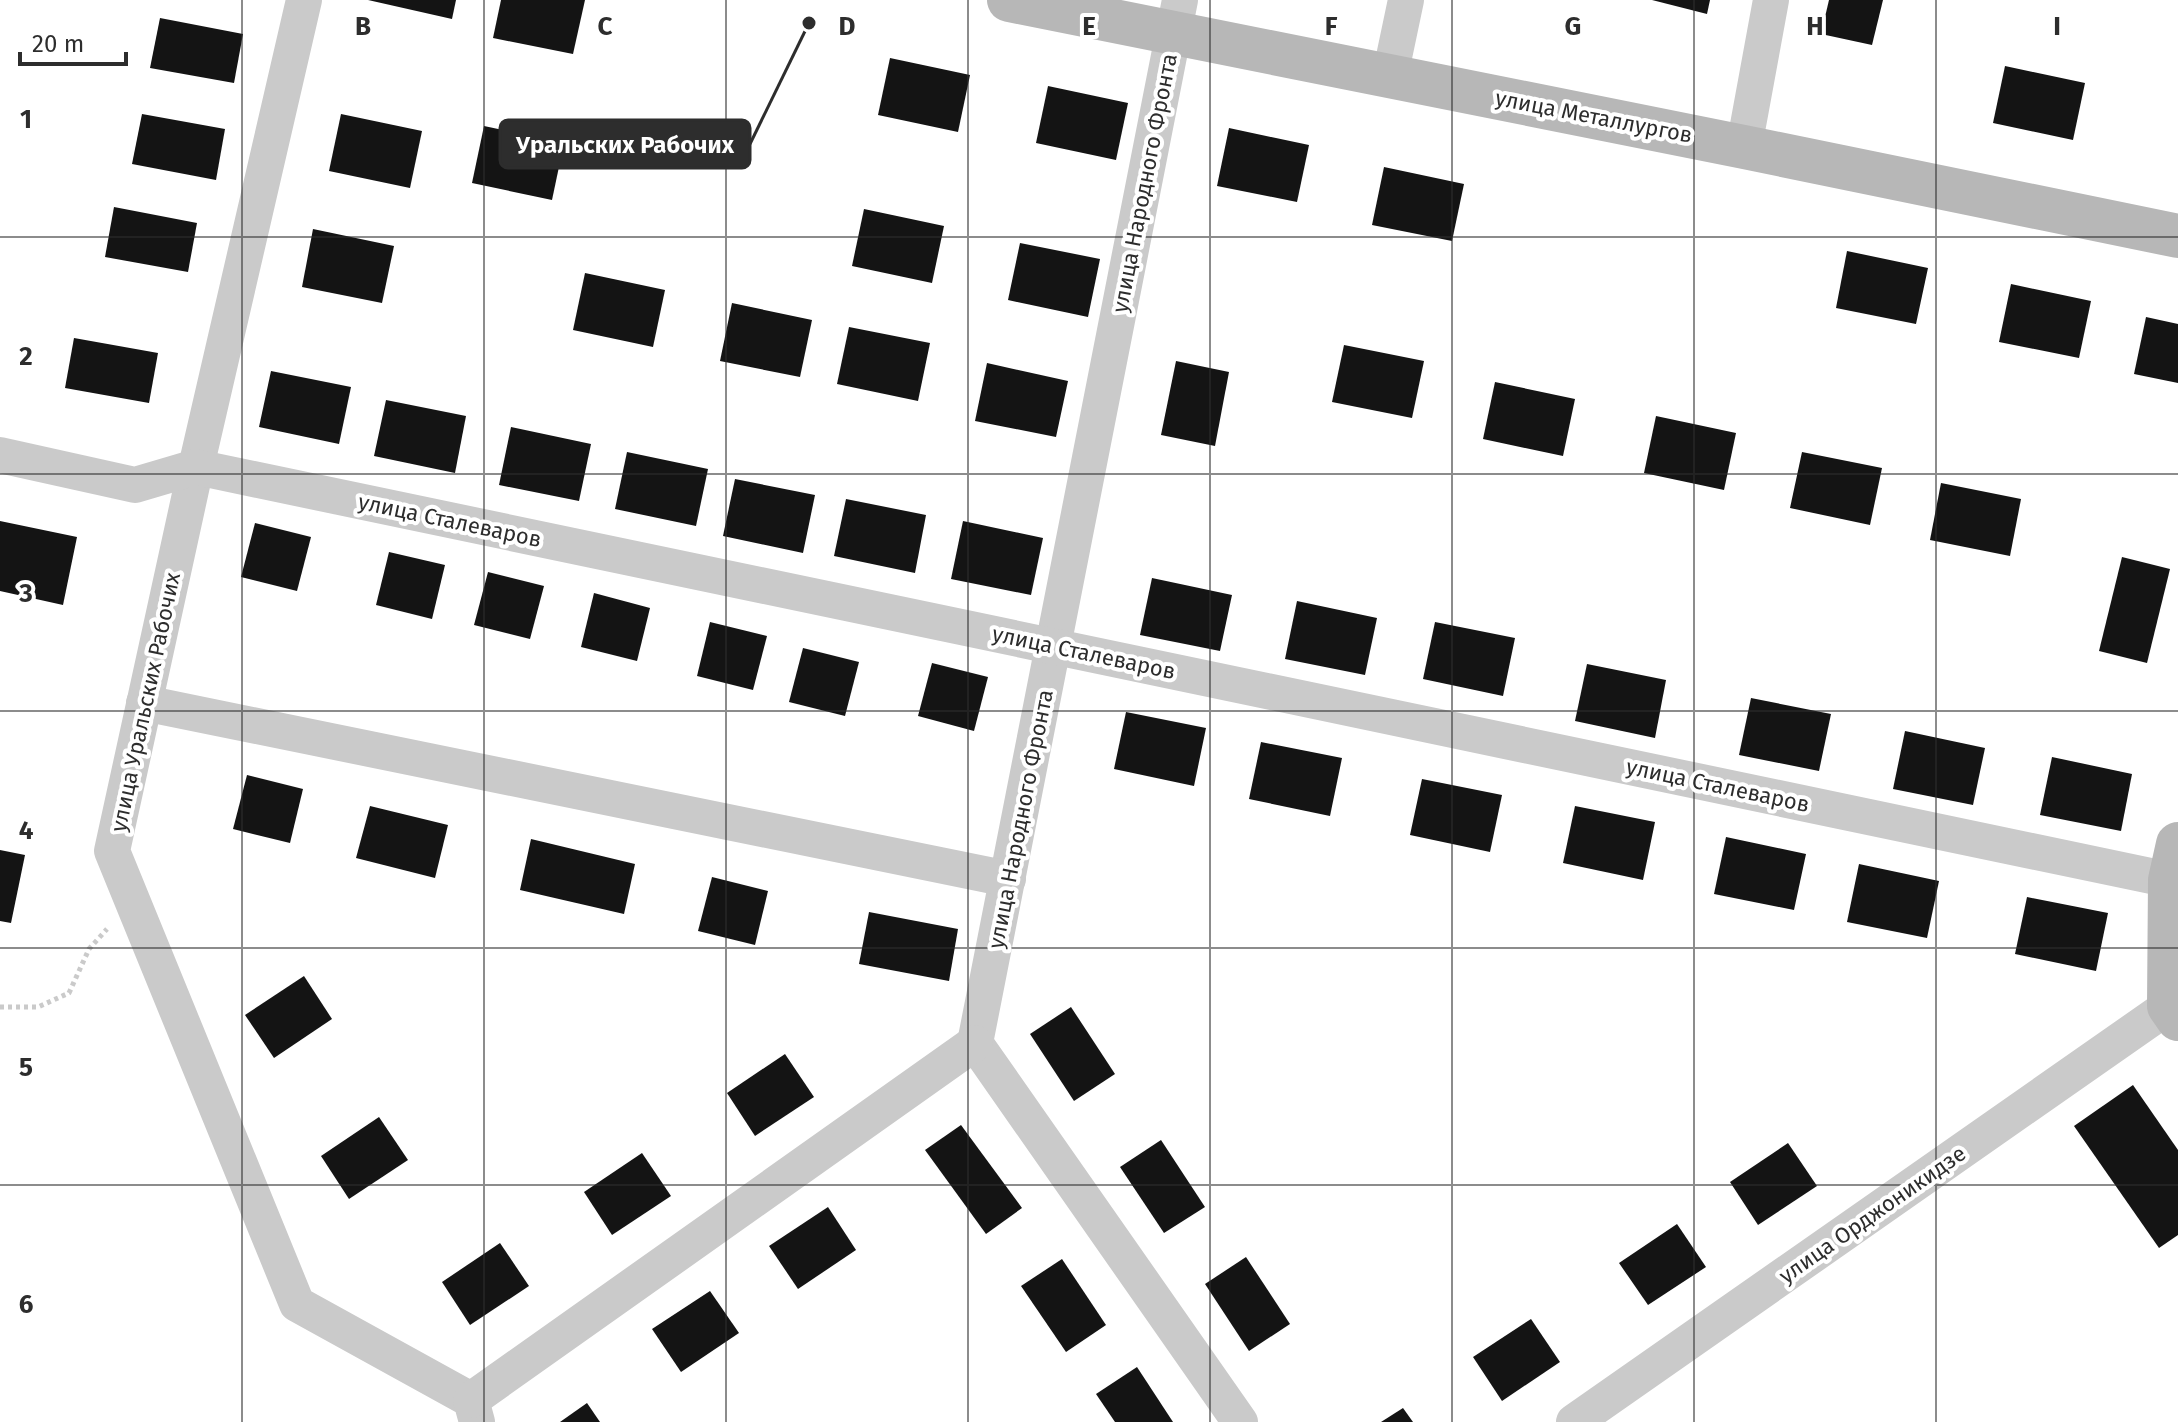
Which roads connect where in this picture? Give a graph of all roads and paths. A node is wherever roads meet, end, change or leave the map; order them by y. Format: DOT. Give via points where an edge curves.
graph roads {
  1 [pos="304,0"];
  2 [pos="1009,0"];
  3 [pos="1406,0"];
  4 [pos="1771,0"];
  5 [pos="1176,16"];
  6 [pos="1390,76"];
  7 [pos="1744,147"];
  8 [pos="2178,236"];
  9 [pos="0,455"];
  10 [pos="196,467"];
  11 [pos="1054,646"];
  12 [pos="144,703"];
  13 [pos="2174,862"];
  14 [pos="1008,879"];
  15 [pos="133,901"];
  16 [pos="0,1007"];
  17 [pos="2174,1012"];
  18 [pos="975,1043"];
  19 [pos="474,1411"];
  20 [pos="1240,1422"];
  21 [pos="1574,1422"];
  1 -- 10 [label="street, улица Уральских Рабочих"];
  2 -- 5 [label="main road, улица Металлургов"];
  3 -- 6 [label="street"];
  4 -- 7 [label="street"];
  5 -- 6 [label="main road, улица Металлургов"];
  5 -- 11 [label="street, улица Народного Фронта"];
  6 -- 7 [label="main road, улица Металлургов"];
  7 -- 8 [label="main road, улица Металлургов"];
  9 -- 10 [label="street, улица Сталеваров" via="135,485"];
  10 -- 11 [label="street, улица Сталеваров"];
  10 -- 12 [label="street, улица Уральских Рабочих"];
  11 -- 13 [label="street, улица Сталеваров"];
  11 -- 14 [label="street, улица Народного Фронта"];
  12 -- 14 [label="street"];
  12 -- 15 [label="street, улица Уральских Рабочих" via="112,851"];
  13 -- 17 [label="main road, улица Орджоникидзе"];
  14 -- 18 [label="street, улица Народного Фронта"];
  15 -- 16 [label="path" via="89,949 69,993 38,1007"];
  15 -- 19 [label="street, улица Уральских Рабочих" via="297,1304"];
  17 -- 21 [label="street, улица Орджоникидзе"];
  18 -- 19 [label="street"];
  18 -- 20 [label="street"];
}
